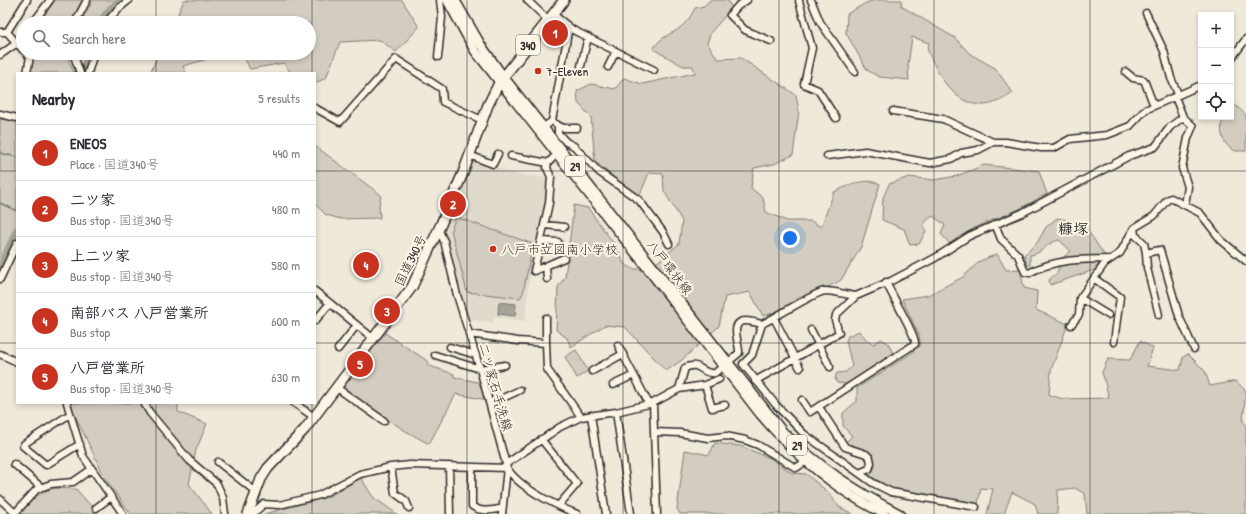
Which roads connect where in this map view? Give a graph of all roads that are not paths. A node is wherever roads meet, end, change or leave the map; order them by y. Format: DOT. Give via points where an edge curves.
graph roads {
  1 [pos="22,0"];
  2 [pos="27,0"];
  3 [pos="50,0"];
  4 [pos="87,0"];
  5 [pos="129,0"];
  6 [pos="440,0"];
  7 [pos="447,0"];
  8 [pos="455,0"];
  9 [pos="527,0"];
  10 [pos="563,0"];
  11 [pos="734,0"];
  12 [pos="747,0"];
  13 [pos="798,0"];
  14 [pos="811,0"];
  15 [pos="738,6"];
  16 [pos="1146,13"];
  17 [pos="17,16"];
  18 [pos="38,16"];
  19 [pos="79,16"];
  20 [pos="112,16"];
  21 [pos="550,17"];
  22 [pos="16,18"];
  23 [pos="568,26"];
  24 [pos="0,32"];
  25 [pos="7,32"];
  26 [pos="588,37"];
  27 [pos="1246,39"];
  28 [pos="771,41"];
  29 [pos="16,42"];
  30 [pos="16,44"];
  31 [pos="616,51"];
  32 [pos="0,55"];
  33 [pos="1234,55"];
  34 [pos="438,57"];
  35 [pos="29,60"];
  36 [pos="75,60"];
  37 [pos="92,60"];
  38 [pos="581,66"];
  39 [pos="608,67"];
  40 [pos="654,70"];
  41 [pos="27,72"];
  42 [pos="80,72"];
  43 [pos="88,72"];
  44 [pos="855,72"];
  45 [pos="1126,72"];
  46 [pos="501,79"];
  47 [pos="1198,86"];
  48 [pos="1177,95"];
  49 [pos="1154,106"];
  50 [pos="316,109"];
  51 [pos="893,111"];
  52 [pos="0,114"];
  53 [pos="1183,116"];
  54 [pos="16,118"];
  55 [pos="836,118"];
  56 [pos="482,120"];
  57 [pos="552,121"];
  58 [pos="558,126"];
  59 [pos="544,127"];
  60 [pos="577,128"];
  61 [pos="993,142"];
  62 [pos="559,152"];
  63 [pos="498,154"];
  64 [pos="469,155"];
  65 [pos="511,156"];
  66 [pos="827,156"];
  67 [pos="548,163"];
  68 [pos="1185,204"];
  69 [pos="994,224"];
  70 [pos="545,225"];
  71 [pos="564,227"];
  72 [pos="1134,228"];
  73 [pos="439,231"];
  74 [pos="542,241"];
  75 [pos="558,242"];
  76 [pos="669,244"];
  77 [pos="16,245"];
  78 [pos="1146,253"];
  79 [pos="564,258"];
  80 [pos="1110,259"];
  81 [pos="1246,261"];
  82 [pos="546,266"];
  83 [pos="0,279"];
  84 [pos="547,279"];
  85 [pos="1094,279"];
  86 [pos="886,282"];
  87 [pos="316,292"];
  88 [pos="856,296"];
  89 [pos="1080,298"];
  90 [pos="330,303"];
  91 [pos="1108,314"];
  92 [pos="1159,315"];
  93 [pos="546,318"];
  94 [pos="774,318"];
  95 [pos="316,320"];
  96 [pos="762,324"];
  97 [pos="357,325"];
  98 [pos="1071,325"];
  99 [pos="811,330"];
  100 [pos="469,334"];
  101 [pos="374,339"];
  102 [pos="1114,342"];
  103 [pos="546,343"];
  104 [pos="818,344"];
  105 [pos="618,345"];
  106 [pos="450,347"];
  107 [pos="338,349"];
  108 [pos="1194,349"];
  109 [pos="0,354"];
  110 [pos="623,354"];
  111 [pos="435,355"];
  112 [pos="476,355"];
  113 [pos="795,357"];
  114 [pos="16,362"];
  115 [pos="727,364"];
  116 [pos="505,365"];
  117 [pos="830,366"];
  118 [pos="800,368"];
  119 [pos="480,370"];
  120 [pos="592,371"];
  121 [pos="634,375"];
  122 [pos="719,379"];
  123 [pos="755,381"];
  124 [pos="613,385"];
  125 [pos="705,385"];
  126 [pos="337,388"];
  127 [pos="680,389"];
  128 [pos="520,390"];
  129 [pos="802,400"];
  130 [pos="67,404"];
  131 [pos="145,404"];
  132 [pos="295,404"];
  133 [pos="490,404"];
  134 [pos="651,404"];
  135 [pos="725,405"];
  136 [pos="819,407"];
  137 [pos="616,412"];
  138 [pos="70,414"];
  139 [pos="591,415"];
  140 [pos="314,417"];
  141 [pos="581,417"];
  142 [pos="384,421"];
  143 [pos="655,432"];
  144 [pos="541,439"];
  145 [pos="80,444"];
  146 [pos="218,462"];
  147 [pos="805,462"];
  148 [pos="14,464"];
  149 [pos="449,466"];
  150 [pos="506,466"];
  151 [pos="391,467"];
  152 [pos="472,467"];
  153 [pos="92,469"];
  154 [pos="859,473"];
  155 [pos="41,488"];
  156 [pos="256,492"];
  157 [pos="111,496"];
  158 [pos="0,499"];
  159 [pos="558,505"];
  160 [pos="976,507"];
  161 [pos="96,508"];
  162 [pos="409,508"];
  163 [pos="502,511"];
  164 [pos="248,513"];
  165 [pos="123,514"];
  166 [pos="225,514"];
  167 [pos="450,514"];
  168 [pos="578,514"];
  169 [pos="606,514"];
  170 [pos="631,514"];
  171 [pos="657,514"];
  172 [pos="884,514"];
  173 [pos="900,514"];
  1 -- 2 [label="street"];
  2 -- 17 [label="street"];
  3 -- 18 [label="street"];
  4 -- 19 [label="street"];
  5 -- 20 [label="street"];
  6 -- 34 [label="street" via="442,17"];
  7 -- 46 [label="main road, 八戸環状線 / 29" via="475,51"];
  8 -- 46 [label="main road, 八戸環状線 / 29"];
  9 -- 21 [label="street"];
  10 -- 21 [label="highway, 国道340号 / 340"];
  11 -- 15 [label="street"];
  12 -- 15 [label="street"];
  13 -- 55 [label="street" via="812,48 804,84 818,90"];
  14 -- 44 [label="street" via="820,22"];
  15 -- 28 [label="street" via="730,15 745,30"];
  16 -- 48 [label="street" via="1164,51"];
  21 -- 23 [label="street"];
  21 -- 46 [label="highway, 国道340号 / 340"];
  22 -- 25 [label="street"];
  23 -- 26 [label="street"];
  23 -- 57 [label="street"];
  24 -- 25 [label="street"];
  25 -- 29 [label="street"];
  26 -- 31 [label="street"];
  26 -- 38 [label="street"];
  27 -- 33 [label="street"];
  30 -- 32 [label="street"];
  31 -- 39 [label="street"];
  31 -- 40 [label="street"];
  35 -- 41 [label="street"];
  36 -- 42 [label="street"];
  37 -- 43 [label="street"];
  45 -- 49 [label="street" via="1133,78 1144,80"];
  46 -- 56 [label="highway, 国道340号 / 340"];
  46 -- 59 [label="main road, 八戸環状線 / 29"];
  46 -- 62 [label="main road, 八戸環状線 / 29"];
  47 -- 48 [label="street"];
  48 -- 49 [label="street"];
  48 -- 53 [label="street"];
  49 -- 61 [label="street" via="1145,110 1130,126 1107,135 1070,139 1054,148"];
  50 -- 56 [label="street" via="340,122 396,59 442,89 443,102"];
  51 -- 61 [label="street" via="943,119"];
  52 -- 54 [label="street"];
  53 -- 68 [label="street" via="1192,126 1182,168 1188,187"];
  53 -- 69 [label="street" via="1170,127 1155,147 1129,156 1022,213"];
  56 -- 64 [label="highway, 国道340号 / 340"];
  57 -- 58 [label="street"];
  57 -- 59 [label="street"];
  58 -- 60 [label="street"];
  58 -- 76 [label="street" via="558,133 566,142 574,146 599,172 639,200"];
  59 -- 62 [label="main road, 八戸環状線 / 29"];
  61 -- 66 [label="street" via="978,150 930,163 865,151"];
  62 -- 67 [label="street"];
  62 -- 115 [label="main road, 八戸環状線 / 29"];
  63 -- 64 [label="street" via="493,164"];
  64 -- 73 [label="highway, 国道340号 / 340"];
  65 -- 67 [label="street"];
  67 -- 70 [label="street" via="547,168 551,177 550,203"];
  68 -- 72 [label="street" via="1171,198 1154,216"];
  68 -- 81 [label="street" via="1200,213 1235,254"];
  69 -- 80 [label="street" via="1001,239 1018,255 1025,272 1081,258"];
  69 -- 86 [label="street" via="969,236 935,258"];
  70 -- 71 [label="street"];
  70 -- 74 [label="street"];
  72 -- 78 [label="street" via="1136,235 1144,243"];
  72 -- 80 [label="street" via="1120,253"];
  73 -- 100 [label="street, 二ツ家石手洗線" via="444,241"];
  73 -- 101 [label="highway, 国道340号 / 340" via="412,288"];
  74 -- 75 [label="street"];
  74 -- 82 [label="street" via="534,271"];
  77 -- 83 [label="street"];
  78 -- 92 [label="street" via="1147,268"];
  78 -- 108 [label="street" via="1160,250 1179,316"];
  79 -- 82 [label="street"];
  80 -- 85 [label="street"];
  82 -- 84 [label="street"];
  85 -- 89 [label="street"];
  85 -- 102 [label="street" via="1120,297"];
  86 -- 88 [label="street"];
  86 -- 136 [label="street" via="901,315 915,336 915,344"];
  87 -- 90 [label="street"];
  88 -- 94 [label="street" via="833,292 818,293"];
  88 -- 104 [label="street" via="836,315 839,333"];
  89 -- 91 [label="street"];
  89 -- 98 [label="street" via="1079,316"];
  90 -- 95 [label="street"];
  90 -- 97 [label="street"];
  93 -- 103 [label="street"];
  94 -- 96 [label="street"];
  94 -- 113 [label="street"];
  96 -- 115 [label="street" via="745,320 738,324 735,333 739,353"];
  96 -- 123 [label="street" via="752,355 743,364"];
  97 -- 101 [label="street"];
  97 -- 107 [label="street"];
  99 -- 104 [label="street"];
  100 -- 103 [label="street"];
  100 -- 112 [label="street, 二ツ家石手洗線"];
  101 -- 126 [label="highway, 国道340号 / 340"];
  103 -- 141 [label="street" via="547,369"];
  104 -- 113 [label="street"];
  104 -- 117 [label="street"];
  105 -- 110 [label="street"];
  106 -- 112 [label="street"];
  109 -- 114 [label="street"];
  110 -- 120 [label="street"];
  110 -- 121 [label="street"];
  111 -- 119 [label="street"];
  112 -- 119 [label="street, 二ツ家石手洗線"];
  113 -- 118 [label="street"];
  113 -- 123 [label="street"];
  115 -- 127 [label="street" via="710,374 697,366 685,368"];
  115 -- 147 [label="main road, 八戸環状線 / 29" via="760,414"];
  115 -- 173 [label="main road, 八戸環状線 / 29" via="783,432 808,455 834,476"];
  116 -- 119 [label="street"];
  119 -- 133 [label="street, 二ツ家石手洗線"];
  121 -- 124 [label="street"];
  121 -- 134 [label="street"];
  122 -- 125 [label="street"];
  123 -- 154 [label="street" via="804,434"];
  125 -- 127 [label="street"];
  125 -- 135 [label="street" via="712,408"];
  126 -- 140 [label="highway, 国道340号 / 340"];
  126 -- 142 [label="street"];
  127 -- 134 [label="street"];
  128 -- 133 [label="street"];
  129 -- 136 [label="street" via="810,412"];
  130 -- 138 [label="street"];
  131 -- 166 [label="street" via="185,456 218,484"];
  132 -- 140 [label="street"];
  133 -- 150 [label="street, 二ツ家石手洗線"];
  134 -- 137 [label="street"];
  134 -- 143 [label="street"];
  136 -- 154 [label="street" via="845,447 866,454 870,458 869,469"];
  137 -- 139 [label="street"];
  137 -- 170 [label="street"];
  138 -- 145 [label="street"];
  138 -- 145 [label="street" via="23,446 46,465"];
  139 -- 141 [label="street"];
  139 -- 169 [label="street"];
  140 -- 156 [label="highway, 国道340号 / 340" via="268,468"];
  141 -- 144 [label="street"];
  143 -- 147 [label="street" via="708,438 726,436 758,445 796,468"];
  143 -- 171 [label="street"];
  144 -- 150 [label="street"];
  144 -- 159 [label="street" via="577,484"];
  145 -- 153 [label="street" via="83,456"];
  146 -- 156 [label="street"];
  147 -- 172 [label="main road, 八戸環状線 / 29" via="859,501"];
  148 -- 155 [label="street"];
  149 -- 151 [label="street"];
  149 -- 152 [label="street"];
  149 -- 167 [label="street"];
  150 -- 152 [label="street"];
  150 -- 159 [label="street, 二ツ家石手洗線" via="513,478"];
  150 -- 163 [label="street"];
  151 -- 162 [label="street" via="395,493 406,501"];
  151 -- 164 [label="street" via="360,474 320,495 283,504 264,504 254,513"];
  152 -- 163 [label="street" via="472,506 479,510"];
  153 -- 155 [label="street" via="73,482 51,484"];
  153 -- 157 [label="street"];
  154 -- 160 [label="street" via="891,492"];
  155 -- 158 [label="street" via="15,512"];
  156 -- 164 [label="highway, 国道340号 / 340"];
  157 -- 161 [label="street"];
  157 -- 165 [label="street"];
  159 -- 168 [label="street, 二ツ家石手洗線"];
}
